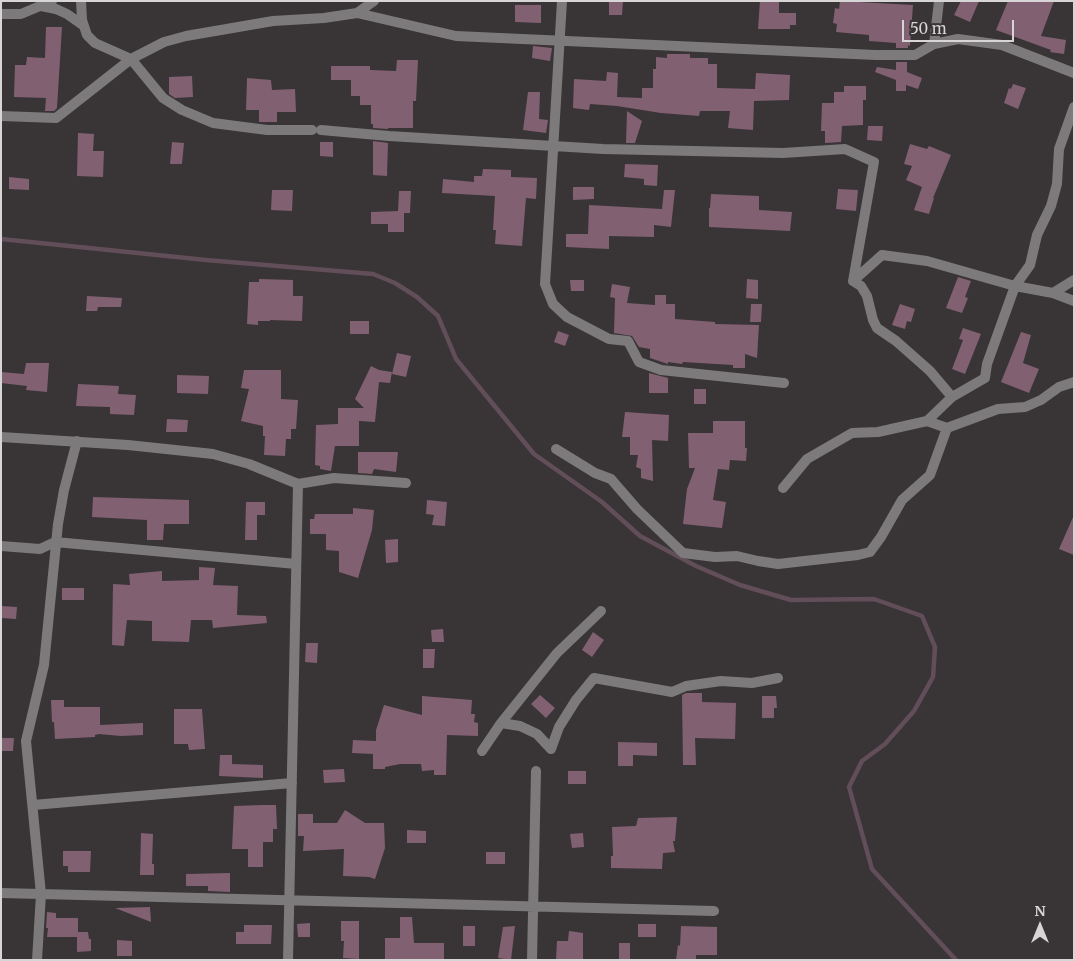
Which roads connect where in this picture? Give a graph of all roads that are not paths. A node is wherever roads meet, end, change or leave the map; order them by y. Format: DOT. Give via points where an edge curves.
graph roads {
  1 [pos="52,1"];
  2 [pos="81,1"];
  3 [pos="374,1"];
  4 [pos="562,1"];
  5 [pos="938,1"];
  6 [pos="41,6"];
  7 [pos="357,13"];
  8 [pos="1,14"];
  9 [pos="84,26"];
  10 [pos="561,39"];
  11 [pos="934,44"];
  12 [pos="131,59"];
  13 [pos="1074,73"];
  14 [pos="1074,107"];
  15 [pos="1,116"];
  16 [pos="555,146"];
  17 [pos="853,280"];
  18 [pos="1074,280"];
  19 [pos="1015,286"];
  20 [pos="1053,293"];
  21 [pos="1074,302"];
  22 [pos="784,382"];
  23 [pos="1074,382"];
  24 [pos="952,397"];
  25 [pos="927,421"];
  26 [pos="947,428"];
  27 [pos="1,437"];
  28 [pos="77,441"];
  29 [pos="556,449"];
  30 [pos="406,483"];
  31 [pos="298,484"];
  32 [pos="783,488"];
  33 [pos="55,542"];
  34 [pos="1,546"];
  35 [pos="296,564"];
  36 [pos="601,611"];
  37 [pos="778,678"];
  38 [pos="501,723"];
  39 [pos="482,751"];
  40 [pos="536,771"];
  41 [pos="292,783"];
  42 [pos="33,805"];
  43 [pos="1,893"];
  44 [pos="41,894"];
  45 [pos="289,900"];
  46 [pos="533,906"];
  47 [pos="714,911"];
  48 [pos="37,960"];
  49 [pos="288,960"];
  50 [pos="532,960"];
  1 -- 6 [label="street"];
  2 -- 9 [label="street"];
  3 -- 7 [label="street"];
  4 -- 10 [label="street"];
  5 -- 11 [label="street"];
  6 -- 8 [label="street" via="21,14"];
  6 -- 9 [label="street" via="67,14"];
  7 -- 10 [label="street" via="456,36"];
  7 -- 12 [label="street" via="273,21 186,36 164,42"];
  9 -- 12 [label="street" via="95,44"];
  10 -- 11 [label="street" via="876,55 915,55"];
  10 -- 16 [label="street"];
  11 -- 13 [label="street" via="958,40 1002,45"];
  12 -- 15 [label="street" via="56,118"];
  12 -- 16 [label="street" via="163,98 213,123 267,130 317,130"];
  14 -- 19 [label="street" via="1059,149 1057,184 1051,206 1037,235 1030,265"];
  16 -- 17 [label="street" via="783,153 845,149 874,162"];
  16 -- 22 [label="street" via="545,284 553,304 567,317 609,339 628,341 639,362 661,370"];
  17 -- 19 [label="street" via="882,255 927,262"];
  17 -- 24 [label="street" via="867,296 877,328 930,371"];
  18 -- 20 [label="street"];
  19 -- 20 [label="street"];
  19 -- 24 [label="street" via="985,378"];
  20 -- 21 [label="street"];
  23 -- 26 [label="street" via="1025,407 998,409"];
  24 -- 25 [label="street"];
  25 -- 26 [label="street"];
  25 -- 32 [label="street" via="878,432 852,433 807,459"];
  26 -- 29 [label="street" via="930,475 902,500 870,552 778,564 737,556 682,553 637,510 611,478 595,473"];
  27 -- 28 [label="street"];
  28 -- 31 [label="street" via="213,454 249,464"];
  28 -- 33 [label="street"];
  30 -- 31 [label="street" via="334,478"];
  31 -- 35 [label="street"];
  33 -- 34 [label="street" via="40,549"];
  33 -- 35 [label="street"];
  33 -- 42 [label="street" via="44,665 26,741"];
  35 -- 41 [label="street"];
  36 -- 38 [label="street" via="557,653"];
  37 -- 38 [label="street" via="752,683 686,686 672,692 594,678 559,726 551,749 536,734 520,726"];
  38 -- 39 [label="street"];
  40 -- 46 [label="street"];
  41 -- 42 [label="street"];
  41 -- 45 [label="street"];
  42 -- 44 [label="street"];
  43 -- 44 [label="street"];
  44 -- 45 [label="street"];
  44 -- 48 [label="street"];
  45 -- 46 [label="street"];
  45 -- 49 [label="street"];
  46 -- 47 [label="street"];
  46 -- 50 [label="street"];
}
